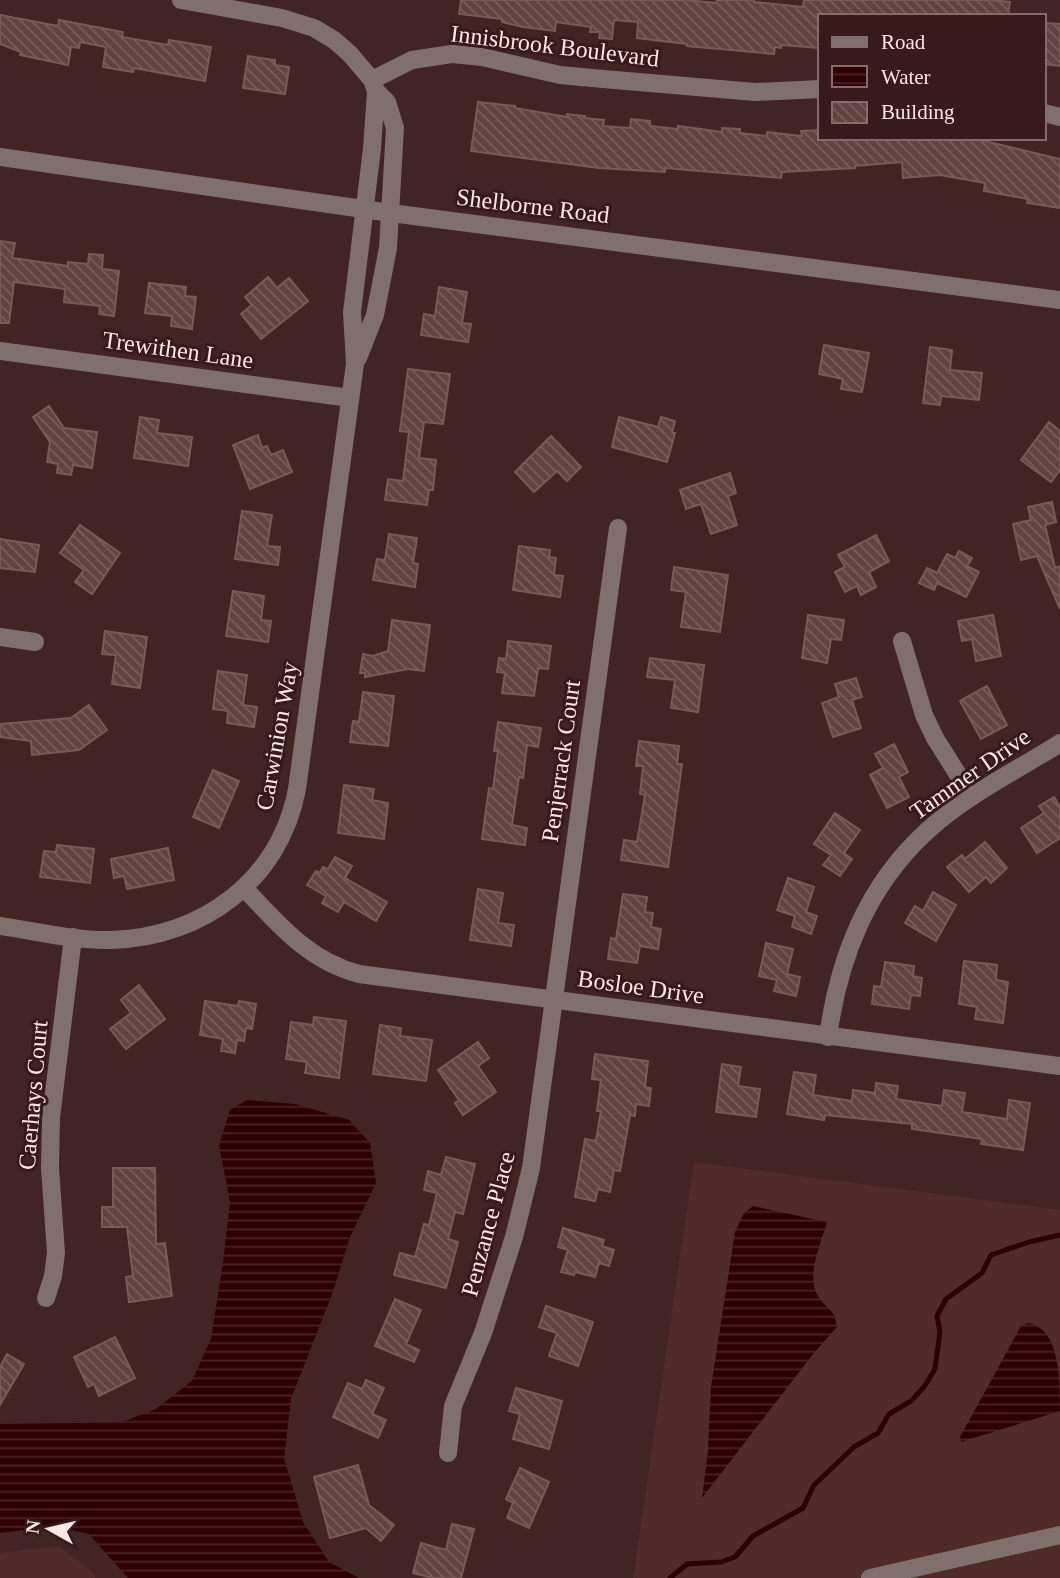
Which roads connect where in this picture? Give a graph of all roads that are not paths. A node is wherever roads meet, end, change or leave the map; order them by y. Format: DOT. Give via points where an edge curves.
graph roads {
  1 [pos="181,0"];
  2 [pos="374,85"];
  3 [pos="818,89"];
  4 [pos="0,157"];
  5 [pos="363,209"];
  6 [pos="391,213"];
  7 [pos="1060,300"];
  8 [pos="0,351"];
  9 [pos="355,365"];
  10 [pos="350,398"];
  11 [pos="618,528"];
  12 [pos="0,637"];
  13 [pos="902,641"];
  14 [pos="35,642"];
  15 [pos="1060,743"];
  16 [pos="972,797"];
  17 [pos="245,889"];
  18 [pos="0,926"];
  19 [pos="73,937"];
  20 [pos="553,1001"];
  21 [pos="828,1037"];
  22 [pos="1060,1066"];
  23 [pos="46,1298"];
  24 [pos="448,1453"];
  25 [pos="1060,1535"];
  26 [pos="870,1578"];
  1 -- 2 [label="street, Carwinion Way" via="314,28 334,40"];
  2 -- 3 [label="street, Innisbrook Boulevard" via="412,60 452,54 560,75 755,92"];
  2 -- 5 [label="street, Carwinion Way" via="372,149"];
  2 -- 6 [label="street, Carwinion Way" via="387,103 395,128"];
  4 -- 5 [label="street, Shelborne Road"];
  5 -- 6 [label="street, Shelborne Road"];
  5 -- 9 [label="street, Carwinion Way" via="352,312"];
  6 -- 7 [label="street, Shelborne Road"];
  6 -- 9 [label="street, Carwinion Way" via="375,316"];
  8 -- 10 [label="street, Trewithen Lane"];
  9 -- 10 [label="street, Carwinion Way"];
  10 -- 17 [label="street, Carwinion Way" via="295,801 283,833"];
  11 -- 20 [label="street, Penjerrack Court"];
  12 -- 14 [label="street"];
  13 -- 16 [label="street" via="935,738"];
  15 -- 16 [label="street, Tammer Drive"];
  16 -- 21 [label="street, Tammer Drive" via="927,830 879,885 845,954"];
  17 -- 19 [label="street, Carwinion Way" via="194,921 151,936"];
  17 -- 20 [label="street, Bosloe Drive" via="288,935 337,967"];
  18 -- 19 [label="street, Carwinion Way"];
  19 -- 23 [label="street, Caerhays Court" via="51,1118 56,1253"];
  20 -- 21 [label="street, Bosloe Drive"];
  20 -- 24 [label="street, Penzance Place" via="531,1168 483,1333 453,1406"];
  21 -- 22 [label="street, Bosloe Drive"];
  25 -- 26 [label="street"];
}
